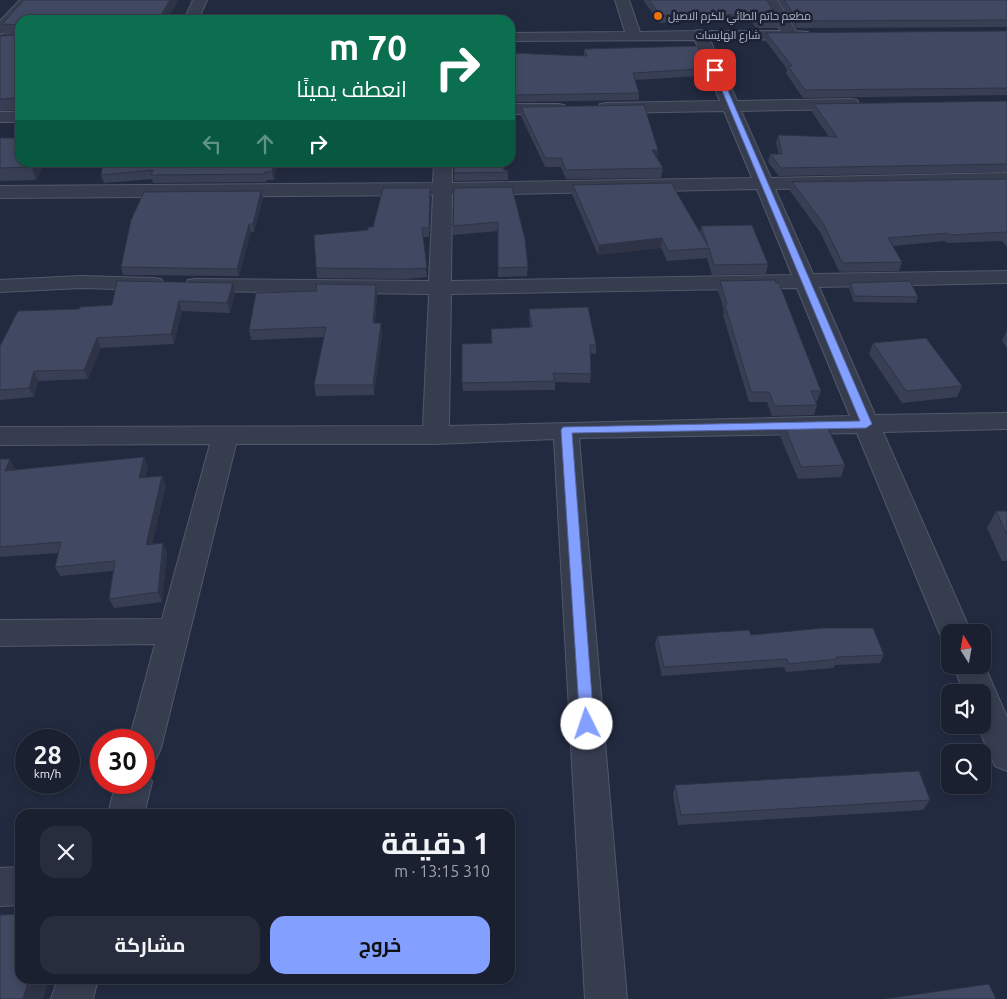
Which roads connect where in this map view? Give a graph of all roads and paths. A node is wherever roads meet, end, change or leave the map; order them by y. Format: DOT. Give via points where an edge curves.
graph roads {
  1 [pos="28,0"];
  2 [pos="200,0"];
  3 [pos="622,0"];
  4 [pos="770,0"];
  5 [pos="18,15"];
  6 [pos="193,15"];
  7 [pos="15,19"];
  8 [pos="700,34"];
  9 [pos="820,34"];
  10 [pos="791,35"];
  11 [pos="634,36"];
  12 [pos="515,37"];
  13 [pos="2,38"];
  14 [pos="869,104"];
  15 [pos="730,106"];
  16 [pos="515,109"];
  17 [pos="0,117"];
  18 [pos="15,117"];
  19 [pos="443,167"];
  20 [pos="1007,179"];
  21 [pos="763,182"];
  22 [pos="442,189"];
  23 [pos="3,197"];
  24 [pos="1007,277"];
  25 [pos="804,280"];
  26 [pos="0,286"];
  27 [pos="440,288"];
  28 [pos="1007,421"];
  29 [pos="866,424"];
  30 [pos="566,430"];
  31 [pos="226,434"];
  32 [pos="436,435"];
  33 [pos="0,436"];
  34 [pos="952,624"];
  35 [pos="176,631"];
  36 [pos="0,632"];
  37 [pos="991,719"];
  38 [pos="149,729"];
  39 [pos="1007,755"];
  40 [pos="131,794"];
  41 [pos="127,809"];
  42 [pos="15,886"];
  43 [pos="0,887"];
  44 [pos="76,984"];
  45 [pos="72,999"];
  46 [pos="606,999"];
  1 -- 5 [label="street"];
  2 -- 6 [label="street"];
  3 -- 11 [label="street"];
  4 -- 10 [label="street"];
  7 -- 13 [label="street"];
  8 -- 10 [label="street, شارع الهايسات"];
  8 -- 11 [label="street, شارع الهايسات"];
  8 -- 15 [label="street"];
  9 -- 10 [label="street, شارع الهايسات"];
  11 -- 12 [label="street, شارع الهايسات"];
  14 -- 15 [label="street"];
  15 -- 16 [label="street"];
  15 -- 21 [label="street"];
  17 -- 18 [label="street"];
  19 -- 22 [label="street"];
  20 -- 21 [label="street"];
  21 -- 22 [label="street"];
  21 -- 25 [label="street"];
  22 -- 23 [label="street"];
  22 -- 27 [label="street"];
  24 -- 25 [label="street"];
  25 -- 27 [label="street"];
  25 -- 29 [label="street"];
  26 -- 27 [label="street" via="81,282"];
  27 -- 32 [label="street"];
  28 -- 29 [label="street"];
  29 -- 30 [label="street"];
  29 -- 34 [label="street"];
  30 -- 32 [label="street"];
  30 -- 46 [label="street"];
  31 -- 32 [label="street"];
  31 -- 33 [label="street"];
  31 -- 35 [label="street"];
  35 -- 36 [label="street"];
  35 -- 38 [label="street"];
  37 -- 39 [label="street"];
  40 -- 41 [label="street"];
  42 -- 43 [label="street"];
  44 -- 45 [label="street"];
}
